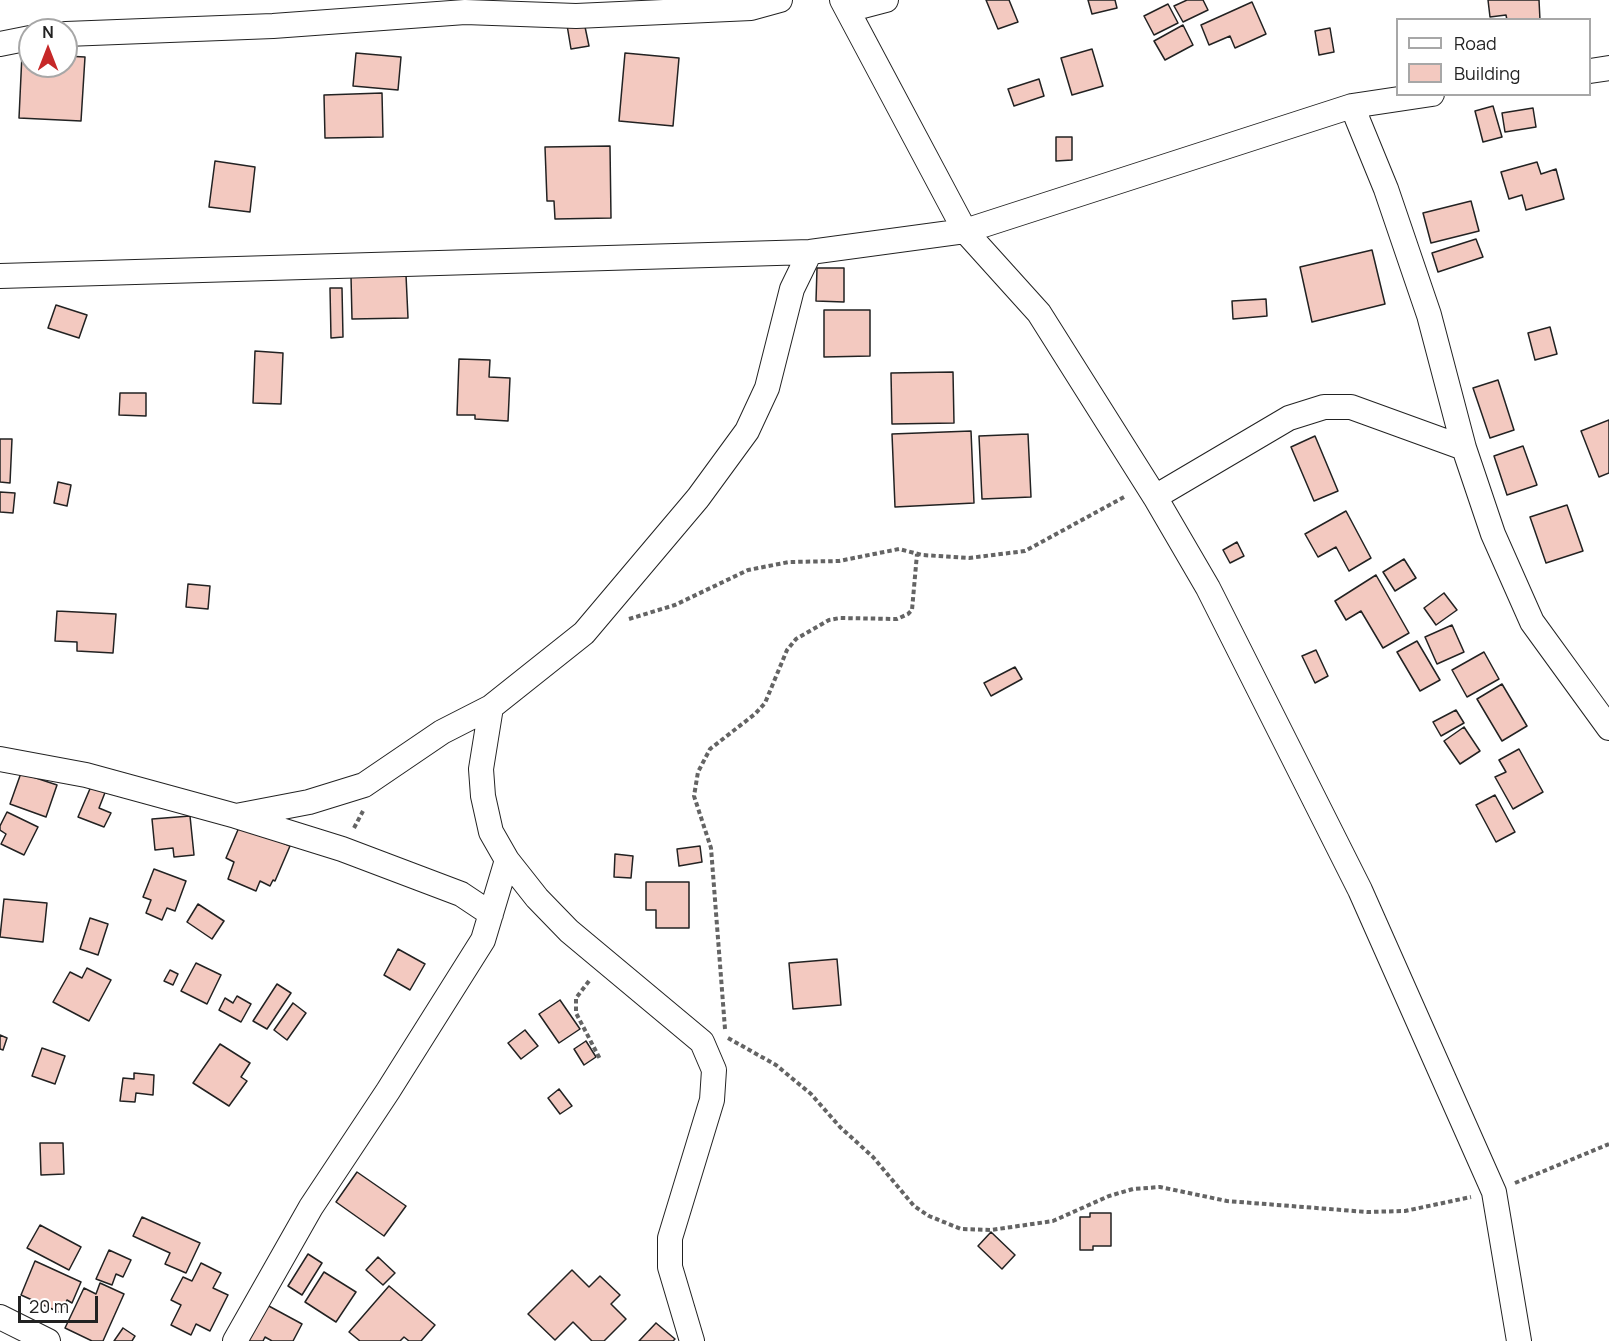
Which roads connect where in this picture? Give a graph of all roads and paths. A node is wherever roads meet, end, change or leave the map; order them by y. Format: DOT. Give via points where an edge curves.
graph roads {
  1 [pos="780,0"];
  2 [pos="886,0"];
  3 [pos="845,5"];
  4 [pos="78,34"];
  5 [pos="18,40"];
  6 [pos="0,44"];
  7 [pos="1609,68"];
  8 [pos="1591,71"];
  9 [pos="1419,96"];
  10 [pos="1352,106"];
  11 [pos="965,231"];
  12 [pos="810,252"];
  13 [pos="0,276"];
  14 [pos="1464,448"];
  15 [pos="1151,491"];
  16 [pos="917,554"];
  17 [pos="584,633"];
  18 [pos="491,707"];
  19 [pos="1609,728"];
  20 [pos="0,759"];
  21 [pos="236,816"];
  22 [pos="507,860"];
  23 [pos="491,914"];
  24 [pos="603,960"];
  25 [pos="600,1059"];
  26 [pos="1609,1144"];
  27 [pos="1494,1192"];
  28 [pos="0,1317"];
  29 [pos="48,1341"];
  30 [pos="235,1341"];
  31 [pos="692,1341"];
  32 [pos="1519,1341"];
  1 -- 4 [label="street" via="751,8 611,15 465,12 273,26"];
  2 -- 3 [label="street"];
  3 -- 11 [label="street"];
  5 -- 6 [label="street"];
  7 -- 8 [label="street"];
  9 -- 10 [label="street"];
  10 -- 11 [label="street"];
  10 -- 14 [label="street" via="1386,189 1428,315"];
  11 -- 12 [label="street"];
  11 -- 15 [label="street" via="1039,313"];
  12 -- 13 [label="street"];
  12 -- 17 [label="street" via="792,289 767,388 747,431 698,498"];
  14 -- 15 [label="street" via="1351,407 1324,407 1289,418"];
  14 -- 19 [label="street" via="1493,534 1532,622"];
  15 -- 16 [label="path" via="1025,552 969,558"];
  15 -- 27 [label="street" via="1208,588 1360,890"];
  16 -- 17 [label="path" via="899,549 839,561 789,562 748,570 675,605"];
  16 -- 27 [label="path" via="912,610 908,614 897,619 829,620 796,639 787,650 765,702 710,749 698,772 694,796 711,848 725,1037 776,1065 811,1094 914,1206 961,1229 991,1230 1053,1221 1133,1189 1160,1188 1227,1201 1367,1212 1406,1211"];
  17 -- 18 [label="street"];
  18 -- 21 [label="street" via="442,732 364,785 309,802"];
  18 -- 22 [label="street" via="481,769 483,796 491,832"];
  20 -- 21 [label="street" via="86,775"];
  21 -- 23 [label="street" via="404,872 461,894"];
  22 -- 23 [label="street"];
  22 -- 24 [label="street" via="537,898"];
  23 -- 30 [label="street" via="483,940 459,981 311,1207"];
  24 -- 25 [label="path" via="575,1004"];
  24 -- 31 [label="street" via="702,1042 714,1070 712,1100 670,1238 670,1267"];
  26 -- 27 [label="path"];
  27 -- 32 [label="street"];
  28 -- 29 [label="street"];
}
